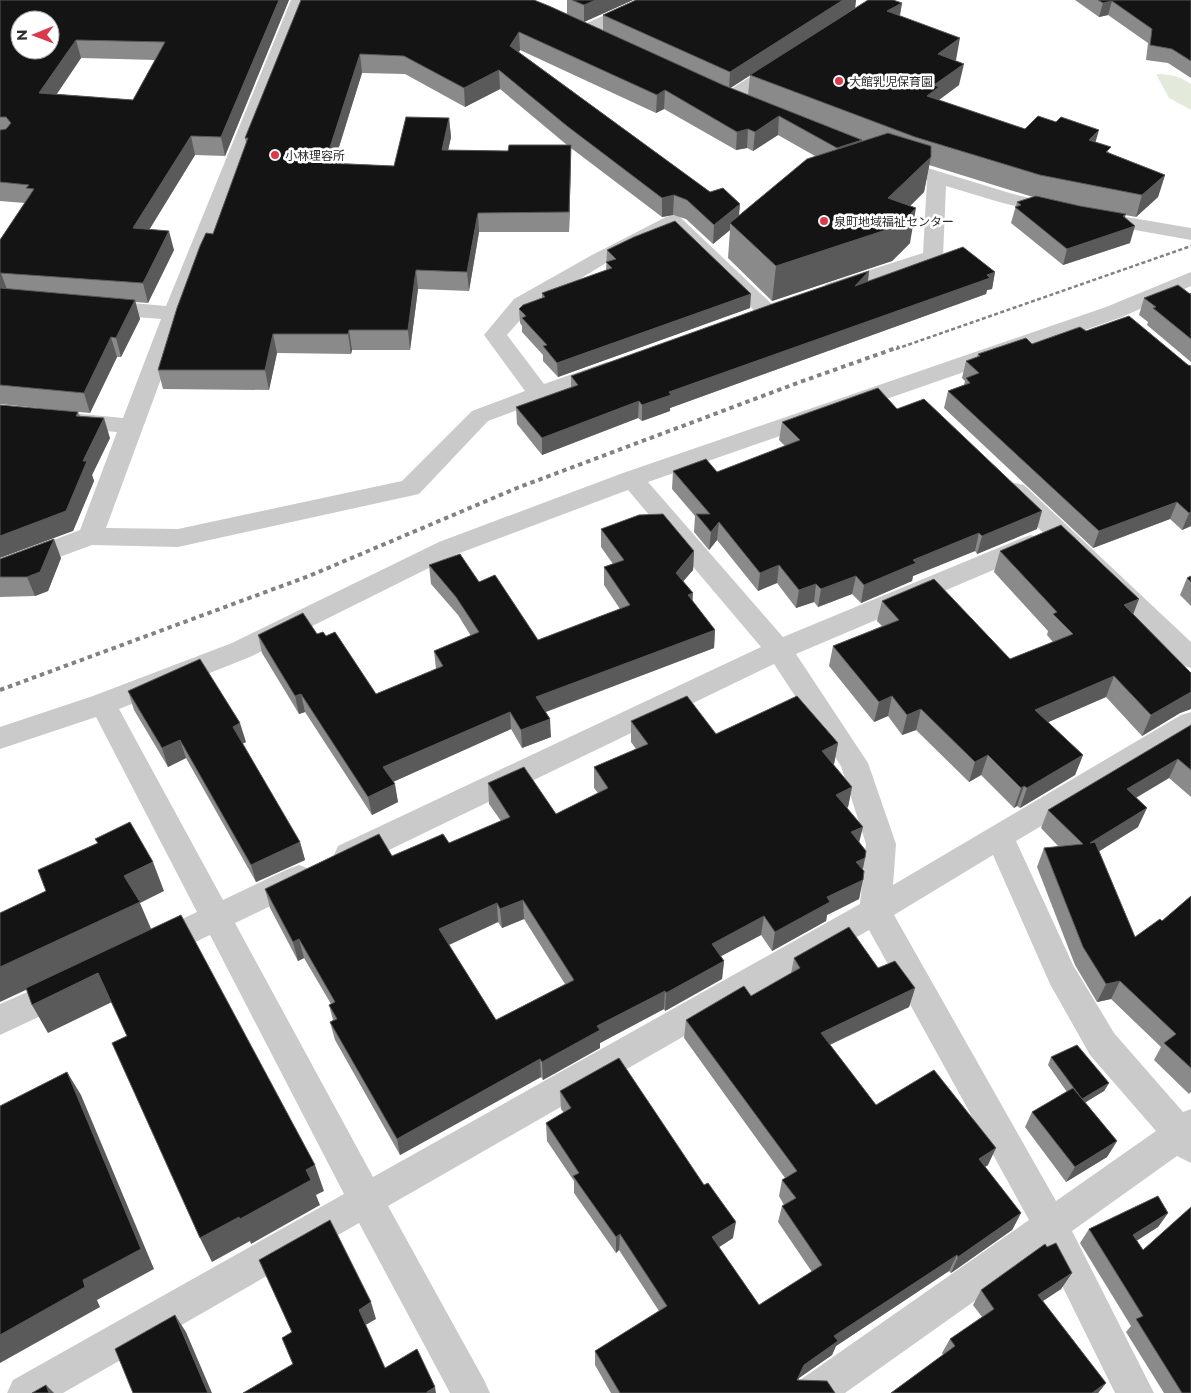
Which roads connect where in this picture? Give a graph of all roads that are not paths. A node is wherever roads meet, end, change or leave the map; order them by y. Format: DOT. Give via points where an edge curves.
graph roads {
  1 [pos="300,0"];
  2 [pos="653,0"];
  3 [pos="566,23"];
  4 [pos="796,56"];
  5 [pos="730,98"];
  6 [pos="901,165"];
  7 [pos="937,177"];
  8 [pos="1191,234"];
  9 [pos="1191,278"];
  10 [pos="814,296"];
  11 [pos="76,306"];
  12 [pos="768,311"];
  13 [pos="1114,312"];
  14 [pos="174,313"];
  15 [pos="1135,329"];
  16 [pos="631,360"];
  17 [pos="903,385"];
  18 [pos="539,393"];
  19 [pos="924,405"];
  20 [pos="0,414"];
  21 [pos="132,426"];
  22 [pos="632,479"];
  23 [pos="1002,479"];
  24 [pos="1059,532"];
  25 [pos="90,536"];
  26 [pos="0,570"];
  27 [pos="779,650"];
  28 [pos="1191,658"];
  29 [pos="103,704"];
  30 [pos="1191,723"];
  31 [pos="0,738"];
  32 [pos="999,836"];
  33 [pos="875,911"];
  34 [pos="217,918"];
  35 [pos="126,960"];
  36 [pos="90,978"];
  37 [pos="0,1020"];
  38 [pos="1187,1136"];
  39 [pos="366,1200"];
  40 [pos="1050,1224"];
  41 [pos="827,1389"];
  42 [pos="26,1393"];
  43 [pos="472,1393"];
  44 [pos="1135,1393"];
  1 -- 14 [label="street"];
  2 -- 3 [label="street" via="625,11 593,35"];
  4 -- 5 [label="street"];
  6 -- 7 [label="street"];
  7 -- 8 [label="street" via="1076,215"];
  7 -- 10 [label="street" via="933,256"];
  9 -- 13 [label="street"];
  11 -- 14 [label="street"];
  12 -- 18 [label="street" via="719,252 673,220 522,304 495,334"];
  13 -- 15 [label="street"];
  13 -- 17 [label="street"];
  14 -- 21 [label="street"];
  16 -- 18 [label="street"];
  17 -- 19 [label="street"];
  17 -- 22 [label="street"];
  18 -- 25 [label="street" via="480,416 410,488 178,538"];
  20 -- 21 [label="street"];
  21 -- 25 [label="street"];
  22 -- 27 [label="street"];
  22 -- 29 [label="street" via="448,548 241,650"];
  23 -- 24 [label="street"];
  24 -- 27 [label="street"];
  24 -- 28 [label="street"];
  25 -- 26 [label="street"];
  27 -- 33 [label="street" via="854,763 881,844"];
  27 -- 34 [label="street"];
  29 -- 31 [label="street"];
  29 -- 34 [label="street"];
  30 -- 32 [label="street"];
  32 -- 33 [label="street"];
  32 -- 38 [label="street" via="1061,974 1102,1044"];
  33 -- 39 [label="street"];
  33 -- 40 [label="street"];
  34 -- 35 [label="street"];
  34 -- 39 [label="street"];
  36 -- 37 [label="street"];
  38 -- 40 [label="street"];
  39 -- 42 [label="street"];
  39 -- 43 [label="street"];
  40 -- 41 [label="street"];
  40 -- 44 [label="street"];
}
